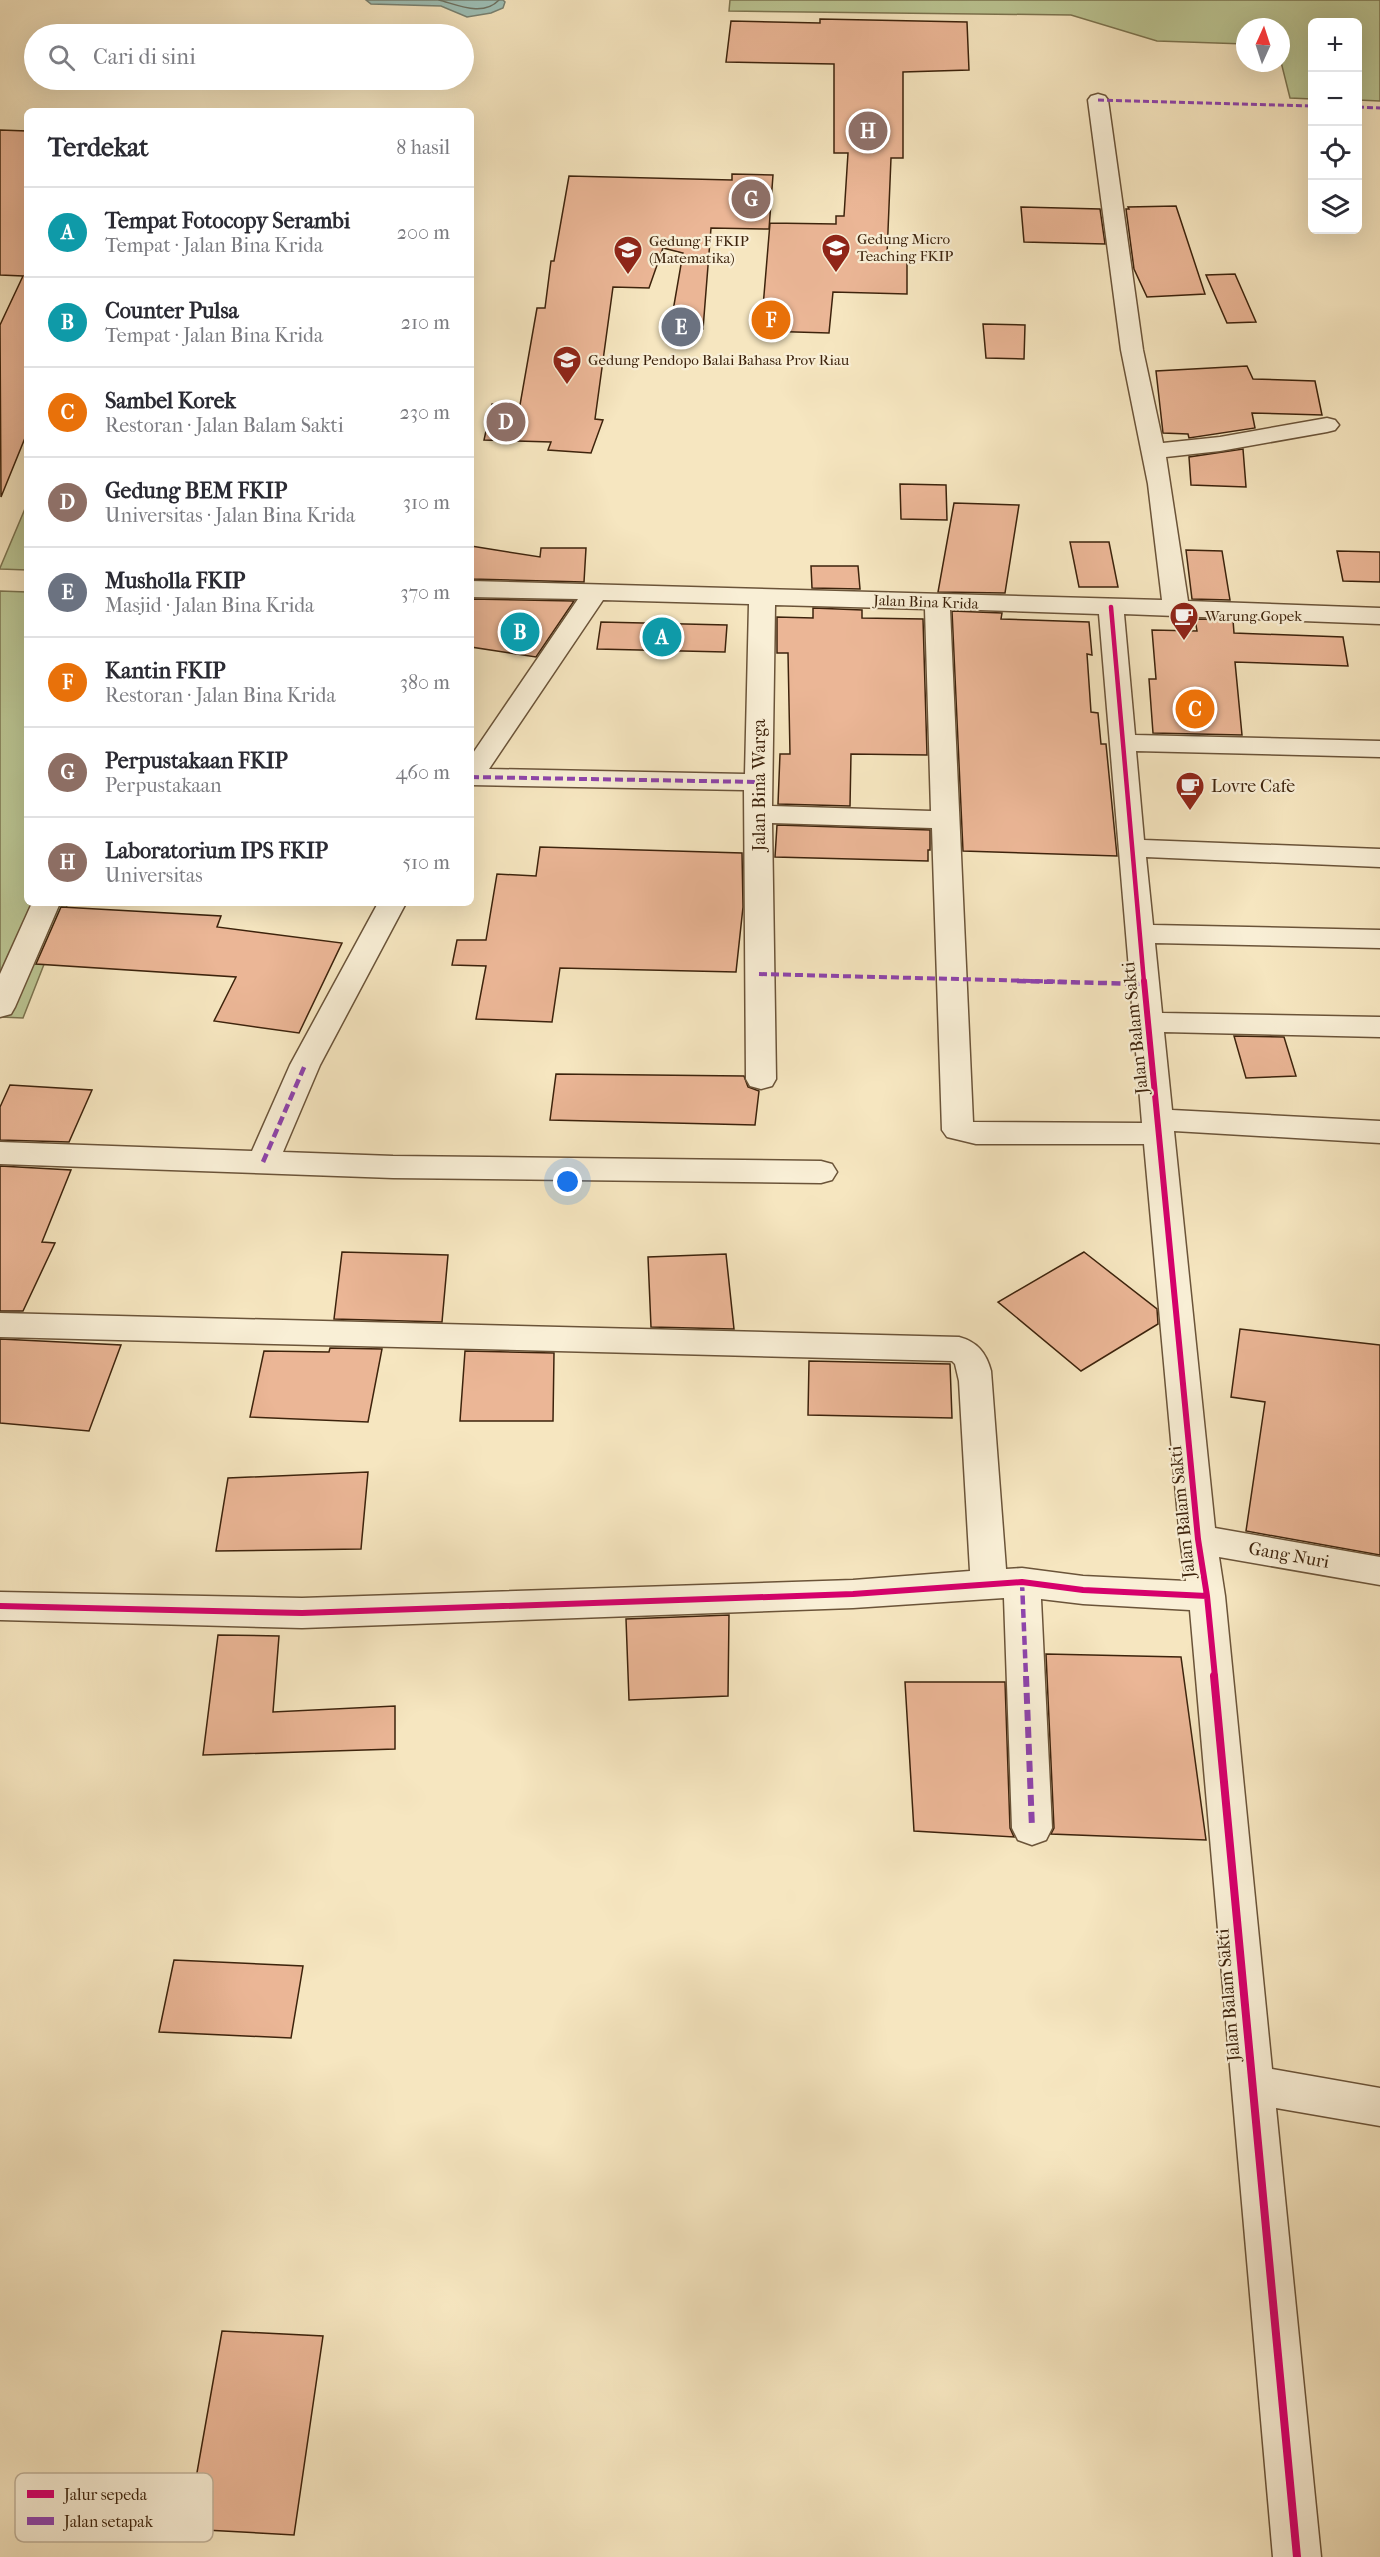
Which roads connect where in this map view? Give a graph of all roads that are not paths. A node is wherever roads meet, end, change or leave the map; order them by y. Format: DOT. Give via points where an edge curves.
graph roads {
  1 [pos="1098,100"];
  2 [pos="1327,425"];
  3 [pos="1152,451"];
  4 [pos="474,589"];
  5 [pos="596,592"];
  6 [pos="762,597"];
  7 [pos="937,602"];
  8 [pos="1111,607"];
  9 [pos="1176,608"];
  10 [pos="1380,616"];
  11 [pos="1123,743"];
  12 [pos="1380,749"];
  13 [pos="474,772"];
  14 [pos="474,776"];
  15 [pos="758,782"];
  16 [pos="758,814"];
  17 [pos="946,820"];
  18 [pos="1131,848"];
  19 [pos="1380,858"];
  20 [pos="45,906"];
  21 [pos="390,906"];
  22 [pos="1140,934"];
  23 [pos="1380,939"];
  24 [pos="0,1007"];
  25 [pos="1148,1022"];
  26 [pos="1380,1027"];
  27 [pos="761,1079"];
  28 [pos="1160,1127"];
  29 [pos="1380,1132"];
  30 [pos="0,1153"];
  31 [pos="263,1162"];
  32 [pos="821,1172"];
  33 [pos="0,1325"];
  34 [pos="1198,1539"];
  35 [pos="1380,1571"];
  36 [pos="1005,1583"];
  37 [pos="1207,1596"];
  38 [pos="0,1606"];
  39 [pos="1032,1828"];
  40 [pos="1251,2084"];
  41 [pos="1380,2107"];
  42 [pos="1297,2557"];
  1 -- 3 [label="street" via="1131,350"];
  2 -- 3 [label="street" via="1220,444"];
  3 -- 9 [label="street"];
  4 -- 5 [label="street, Jalan Bina Krida"];
  5 -- 6 [label="street, Jalan Bina Krida"];
  5 -- 13 [label="street"];
  6 -- 7 [label="street, Jalan Bina Krida"];
  6 -- 15 [label="street, Jalan Bina Warga"];
  7 -- 8 [label="street, Jalan Bina Krida"];
  7 -- 17 [label="street"];
  8 -- 9 [label="street, Jalan Bina Krida"];
  8 -- 11 [label="street, Jalan Balam Sakti"];
  9 -- 10 [label="street, Jalan Bina Krida"];
  11 -- 12 [label="street"];
  11 -- 18 [label="street, Jalan Balam Sakti"];
  14 -- 15 [label="street"];
  15 -- 16 [label="street, Jalan Bina Warga"];
  16 -- 17 [label="street"];
  16 -- 27 [label="street, Jalan Bina Warga"];
  17 -- 28 [label="street" via="958,1130 976,1133"];
  18 -- 19 [label="street"];
  18 -- 22 [label="street, Jalan Balam Sakti"];
  20 -- 24 [label="street"];
  21 -- 31 [label="street" via="305,1065"];
  22 -- 23 [label="street"];
  22 -- 25 [label="street, Jalan Balam Sakti"];
  25 -- 26 [label="street"];
  25 -- 28 [label="street, Jalan Balam Sakti"];
  28 -- 29 [label="street"];
  28 -- 34 [label="street, Jalan Balam Sakti"];
  30 -- 31 [label="street"];
  31 -- 32 [label="street"];
  33 -- 36 [label="street" via="959,1349 973,1361"];
  34 -- 35 [label="street, Gang Nuri"];
  34 -- 37 [label="street, Jalan Balam Sakti"];
  36 -- 37 [label="street"];
  36 -- 38 [label="street" via="853,1594 302,1613"];
  36 -- 39 [label="street"];
  37 -- 40 [label="street, Jalan Balam Sakti"];
  40 -- 41 [label="street"];
  40 -- 42 [label="street, Jalan Balam Sakti"];
}
